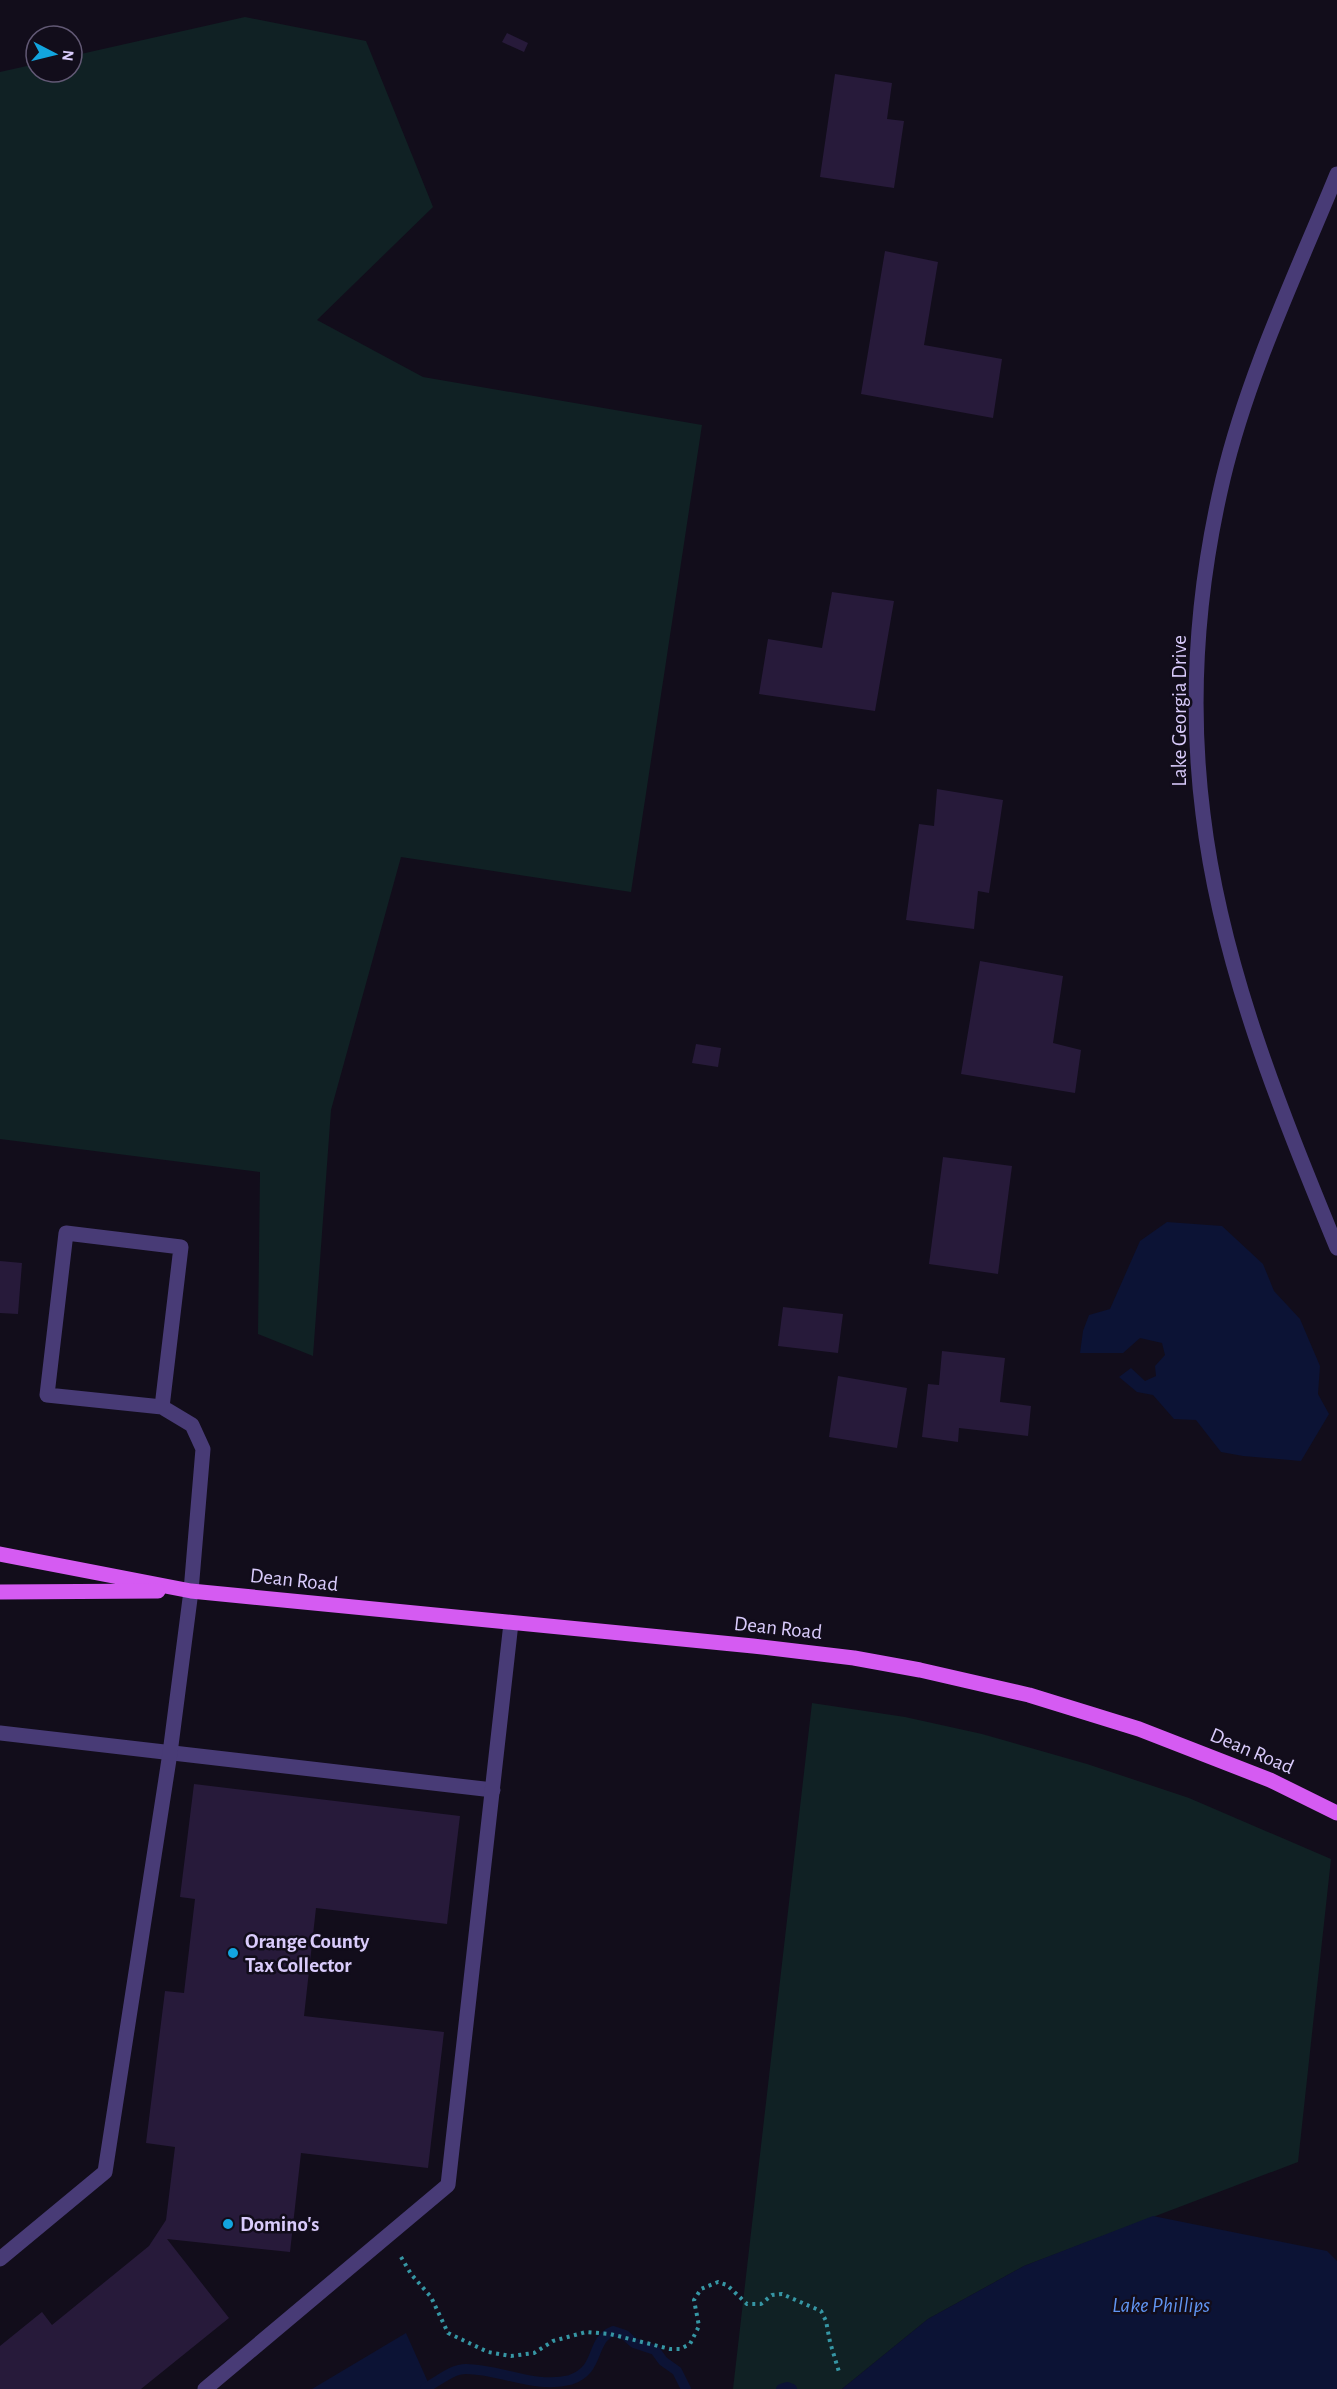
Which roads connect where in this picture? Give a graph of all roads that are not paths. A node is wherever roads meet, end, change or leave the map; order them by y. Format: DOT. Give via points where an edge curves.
graph roads {
  1 [pos="1337,174"];
  2 [pos="1337,1248"];
  3 [pos="162,1407"];
  4 [pos="0,1554"];
  5 [pos="191,1591"];
  6 [pos="0,1593"];
  7 [pos="511,1623"];
  8 [pos="0,1733"];
  9 [pos="170,1753"];
  10 [pos="493,1790"];
  11 [pos="1337,1813"];
  12 [pos="0,2259"];
  13 [pos="205,2389"];
  1 -- 2 [label="street, Lake Georgia Drive" via="1259,367 1223,478 1207,562 1196,695 1204,825 1233,960 1268,1074"];
  3 -- 3 [label="street" via="47,1395 66,1233 181,1247"];
  3 -- 5 [label="street" via="192,1425 203,1449"];
  4 -- 5 [label="main road, Dean Road"];
  5 -- 6 [label="main road, Dean Road"];
  5 -- 7 [label="main road, Dean Road"];
  5 -- 9 [label="street"];
  7 -- 10 [label="street"];
  7 -- 11 [label="main road, Dean Road" via="854,1658 972,1681 1078,1709 1200,1751"];
  8 -- 9 [label="street"];
  9 -- 10 [label="street"];
  9 -- 12 [label="street" via="105,2172"];
  10 -- 13 [label="street" via="448,2185"];
}
